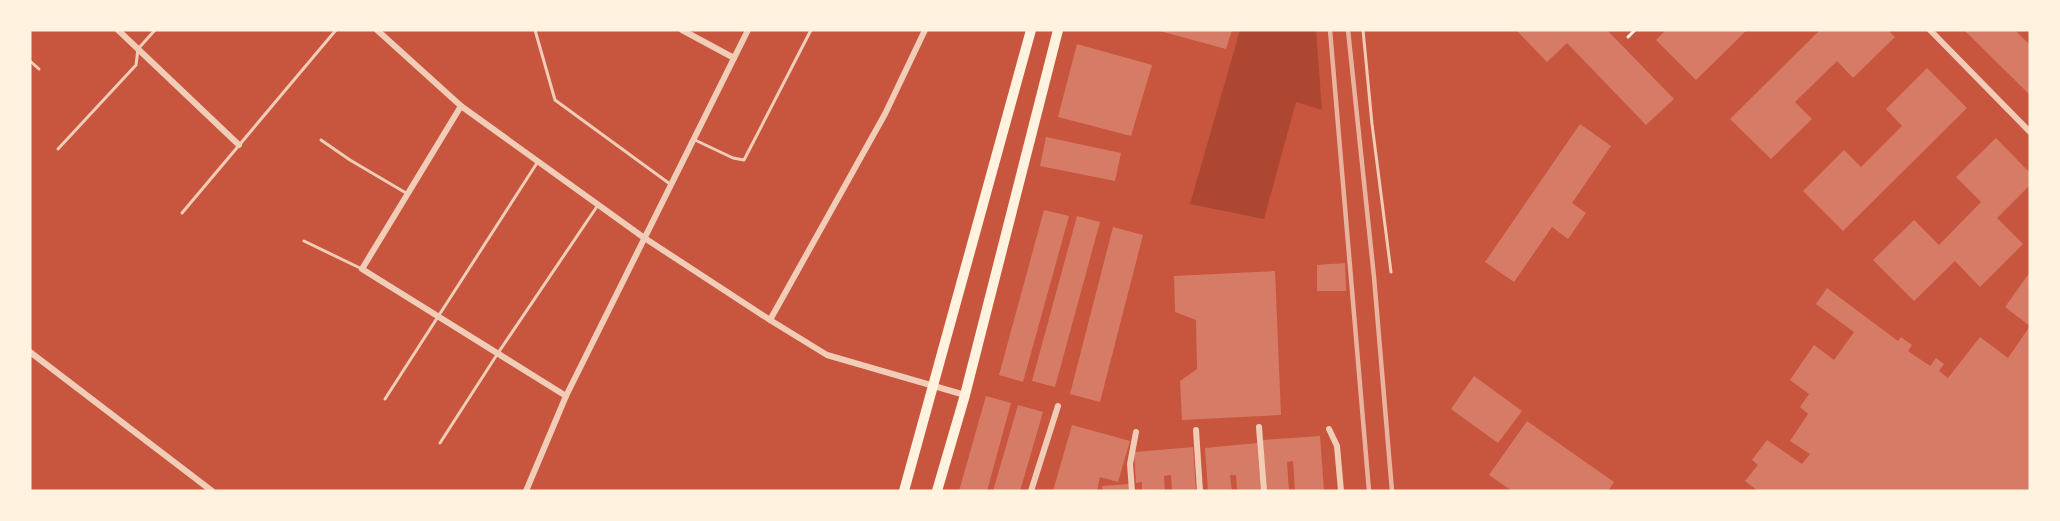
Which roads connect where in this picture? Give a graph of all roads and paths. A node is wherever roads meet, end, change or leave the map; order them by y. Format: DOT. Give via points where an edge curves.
graph roads {
  1 [pos="118,30"];
  2 [pos="155,30"];
  3 [pos="336,30"];
  4 [pos="377,30"];
  5 [pos="535,30"];
  6 [pos="682,30"];
  7 [pos="748,30"];
  8 [pos="811,30"];
  9 [pos="925,30"];
  10 [pos="1031,30"];
  11 [pos="1058,30"];
  12 [pos="1362,30"];
  13 [pos="1635,30"];
  14 [pos="1930,30"];
  15 [pos="1628,37"];
  16 [pos="138,49"];
  17 [pos="734,58"];
  18 [pos="30,61"];
  19 [pos="39,69"];
  20 [pos="461,106"];
  21 [pos="2030,132"];
  22 [pos="693,139"];
  23 [pos="321,140"];
  24 [pos="239,145"];
  25 [pos="58,149"];
  26 [pos="538,161"];
  27 [pos="670,184"];
  28 [pos="407,194"];
  29 [pos="599,204"];
  30 [pos="182,213"];
  31 [pos="644,237"];
  32 [pos="304,241"];
  33 [pos="362,269"];
  34 [pos="1391,272"];
  35 [pos="438,316"];
  36 [pos="770,320"];
  37 [pos="30,352"];
  38 [pos="498,353"];
  39 [pos="934,386"];
  40 [pos="964,395"];
  41 [pos="566,396"];
  42 [pos="385,399"];
  43 [pos="1058,406"];
  44 [pos="1259,427"];
  45 [pos="1329,429"];
  46 [pos="1196,430"];
  47 [pos="1136,432"];
  48 [pos="440,443"];
  49 [pos="212,491"];
  50 [pos="526,491"];
  51 [pos="904,491"];
  52 [pos="937,491"];
  53 [pos="1031,491"];
  54 [pos="1132,491"];
  55 [pos="1200,491"];
  56 [pos="1264,491"];
  57 [pos="1341,491"];
  1 -- 16 [label="street"];
  2 -- 16 [label="lane"];
  3 -- 24 [label="lane"];
  4 -- 20 [label="street"];
  5 -- 27 [label="lane" via="555,100"];
  6 -- 17 [label="street"];
  7 -- 17 [label="street"];
  8 -- 22 [label="lane" via="744,160"];
  9 -- 36 [label="street" via="885,114"];
  10 -- 39 [label="main road"];
  11 -- 40 [label="main road"];
  12 -- 34 [label="lane"];
  13 -- 15 [label="path"];
  14 -- 21 [label="street"];
  16 -- 24 [label="street"];
  16 -- 25 [label="lane" via="136,65"];
  17 -- 22 [label="street"];
  18 -- 19 [label="lane"];
  20 -- 26 [label="street"];
  20 -- 28 [label="street"];
  22 -- 27 [label="street"];
  23 -- 28 [label="lane"];
  24 -- 30 [label="lane"];
  26 -- 29 [label="street"];
  26 -- 35 [label="lane"];
  27 -- 31 [label="street"];
  28 -- 33 [label="street"];
  29 -- 31 [label="street"];
  29 -- 38 [label="lane"];
  31 -- 36 [label="street"];
  31 -- 41 [label="street"];
  32 -- 33 [label="lane"];
  33 -- 35 [label="street"];
  35 -- 38 [label="street"];
  35 -- 42 [label="lane"];
  36 -- 39 [label="street" via="827,355"];
  37 -- 49 [label="street"];
  38 -- 41 [label="street"];
  38 -- 48 [label="lane"];
  39 -- 40 [label="street"];
  39 -- 51 [label="main road"];
  40 -- 52 [label="main road"];
  41 -- 50 [label="street"];
  43 -- 53 [label="street"];
  44 -- 56 [label="street"];
  45 -- 57 [label="street" via="1337,446"];
  46 -- 55 [label="street"];
  47 -- 54 [label="street" via="1130,464"];
}
